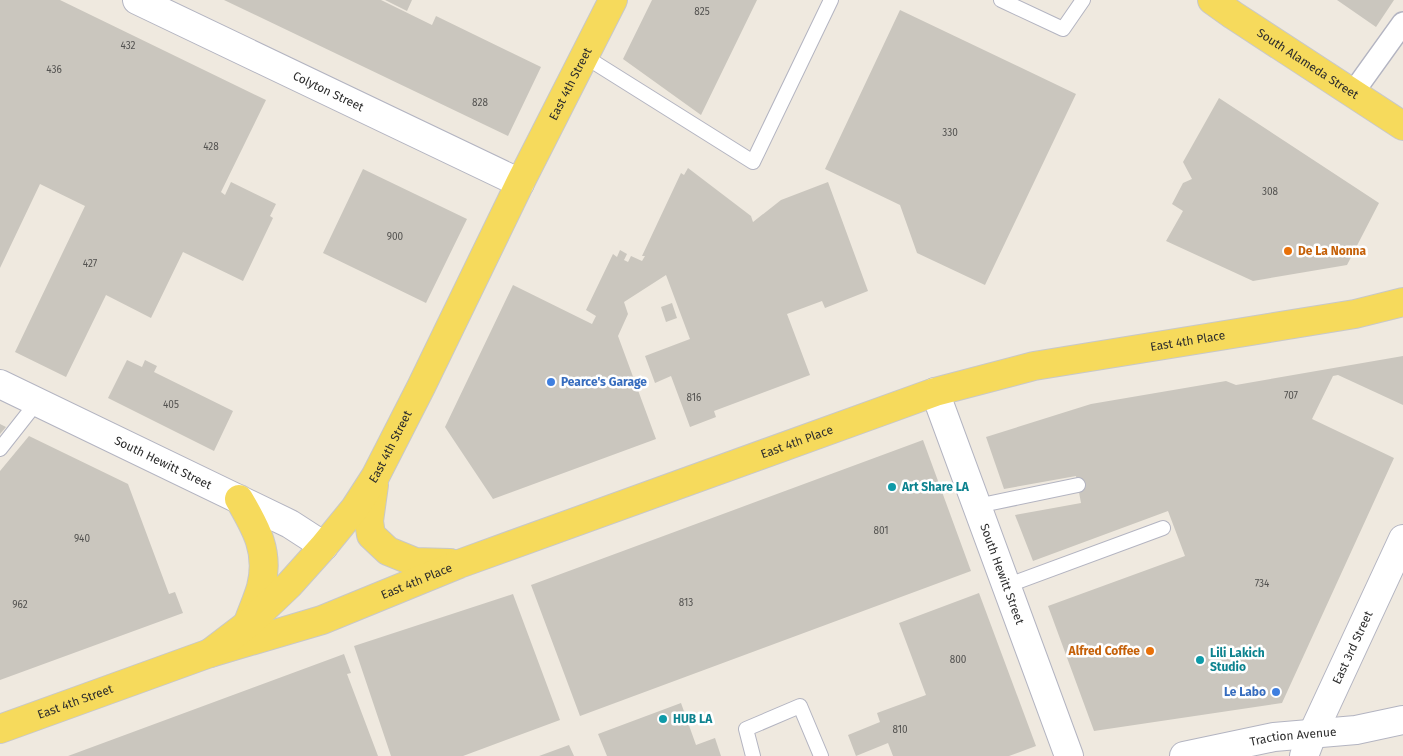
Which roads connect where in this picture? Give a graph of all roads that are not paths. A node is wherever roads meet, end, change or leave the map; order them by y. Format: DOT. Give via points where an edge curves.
graph roads {
  1 [pos="137,0"];
  2 [pos="613,0"];
  3 [pos="831,0"];
  4 [pos="1001,0"];
  5 [pos="1083,0"];
  6 [pos="1212,0"];
  7 [pos="1403,23"];
  8 [pos="584,56"];
  9 [pos="1352,94"];
  10 [pos="1403,126"];
  11 [pos="520,183"];
  12 [pos="1403,302"];
  13 [pos="0,384"];
  14 [pos="935,392"];
  15 [pos="37,402"];
  16 [pos="0,449"];
  17 [pos="375,477"];
  18 [pos="1078,485"];
  19 [pos="239,499"];
  20 [pos="977,506"];
  21 [pos="1163,528"];
  22 [pos="1402,543"];
  23 [pos="324,546"];
  24 [pos="459,564"];
  25 [pos="1006,586"];
  26 [pos="248,624"];
  27 [pos="210,653"];
  28 [pos="1403,720"];
  29 [pos="0,729"];
  30 [pos="1308,745"];
  31 [pos="754,756"];
  32 [pos="821,756"];
  33 [pos="1069,756"];
  34 [pos="1184,756"];
  1 -- 11 [label="street, Colyton Street"];
  2 -- 8 [label="main road, East 4th Street"];
  3 -- 8 [label="lane" via="753,162"];
  4 -- 5 [label="lane" via="1063,29"];
  6 -- 9 [label="main road, South Alameda Street"];
  7 -- 9 [label="street"];
  8 -- 11 [label="main road, East 4th Street"];
  9 -- 10 [label="main road, South Alameda Street"];
  11 -- 17 [label="main road, East 4th Street"];
  12 -- 14 [label="main road, East 4th Place" via="1345,316 1034,366"];
  13 -- 15 [label="street, South Hewitt Street"];
  14 -- 20 [label="street, South Hewitt Street"];
  14 -- 24 [label="main road, East 4th Place"];
  15 -- 16 [label="lane"];
  15 -- 19 [label="street, South Hewitt Street"];
  17 -- 23 [label="main road, East 4th Street"];
  17 -- 24 [label="main road" via="369,520 372,535 388,551 415,562"];
  18 -- 20 [label="lane"];
  19 -- 23 [label="street, South Hewitt Street" via="290,524"];
  19 -- 26 [label="main road" via="262,544 261,586"];
  20 -- 25 [label="street, South Hewitt Street"];
  21 -- 25 [label="lane"];
  22 -- 30 [label="street, East 3rd Street"];
  23 -- 26 [label="main road, East 4th Street"];
  24 -- 27 [label="main road, East 4th Place" via="322,620"];
  25 -- 33 [label="street, South Hewitt Street"];
  26 -- 27 [label="main road, East 4th Street"];
  27 -- 29 [label="main road, East 4th Street"];
  28 -- 30 [label="street, Traction Avenue"];
  30 -- 34 [label="street, Traction Avenue" via="1274,737"];
  31 -- 32 [label="lane" via="746,729 800,706"];
}
